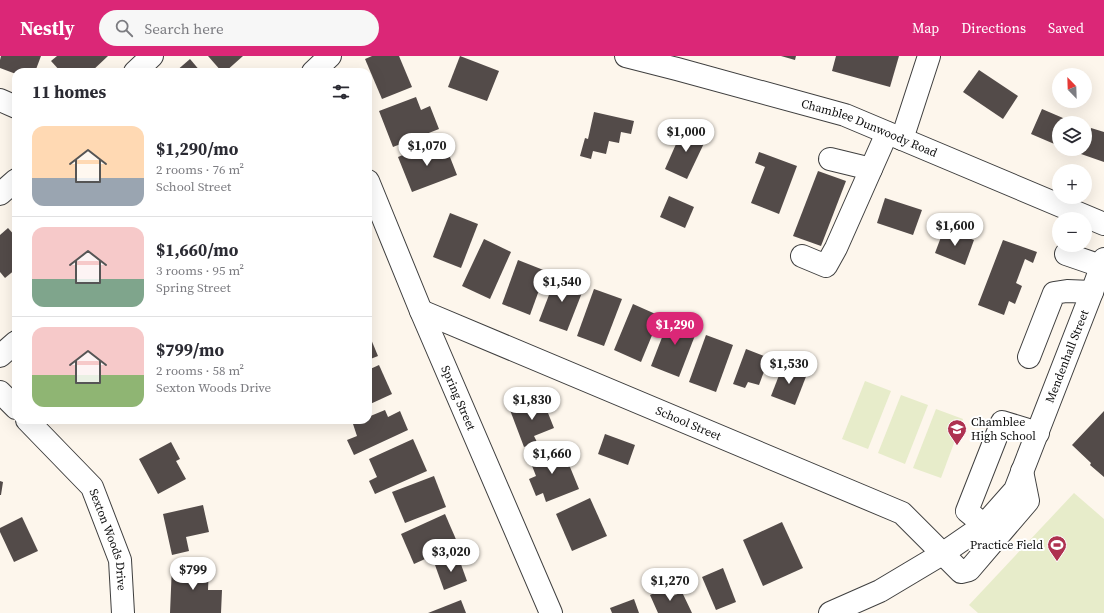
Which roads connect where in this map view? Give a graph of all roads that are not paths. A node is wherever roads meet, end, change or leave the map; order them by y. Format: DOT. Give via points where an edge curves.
graph roads {
  1 [pos="152,56"];
  2 [pos="626,56"];
  3 [pos="929,56"];
  4 [pos="139,68"];
  5 [pos="0,100"];
  6 [pos="12,105"];
  7 [pos="894,136"];
  8 [pos="830,159"];
  9 [pos="871,169"];
  10 [pos="12,184"];
  11 [pos="372,191"];
  12 [pos="0,194"];
  13 [pos="1104,224"];
  14 [pos="1066,254"];
  15 [pos="802,256"];
  16 [pos="1102,262"];
  17 [pos="1092,292"];
  18 [pos="421,311"];
  19 [pos="12,346"];
  20 [pos="0,356"];
  21 [pos="1029,357"];
  22 [pos="0,392"];
  23 [pos="12,404"];
  24 [pos="31,424"];
  25 [pos="1038,433"];
  26 [pos="1022,471"];
  27 [pos="984,525"];
  28 [pos="942,554"];
  29 [pos="123,613"];
  30 [pos="551,613"];
  31 [pos="830,613"];
  1 -- 4 [label="street"];
  2 -- 7 [label="street, Chamblee Dunwoody Road" via="844,115"];
  3 -- 7 [label="street"];
  5 -- 6 [label="street"];
  7 -- 9 [label="street"];
  7 -- 13 [label="street, Chamblee Dunwoody Road"];
  8 -- 9 [label="street"];
  9 -- 15 [label="street" via="826,266"];
  10 -- 12 [label="street"];
  11 -- 18 [label="street, Spring Street"];
  14 -- 16 [label="street"];
  16 -- 17 [label="street, Mendenhall Street"];
  17 -- 21 [label="street" via="1067,291 1054,294"];
  17 -- 25 [label="street, Mendenhall Street"];
  18 -- 28 [label="street, School Street" via="902,513"];
  18 -- 30 [label="street, Spring Street"];
  19 -- 20 [label="street"];
  22 -- 23 [label="street"];
  24 -- 29 [label="street, Sexton Woods Drive" via="92,487 120,560"];
  25 -- 26 [label="street, Mendenhall Street"];
  25 -- 27 [label="street" via="1002,422 967,511"];
  26 -- 27 [label="street, Mendenhall Street" via="1014,490"];
  26 -- 28 [label="street, School Street" via="1028,501 969,570 961,572"];
  27 -- 28 [label="street, Mendenhall Street"];
  28 -- 31 [label="street, Mendenhall Street" via="880,591"];
}
